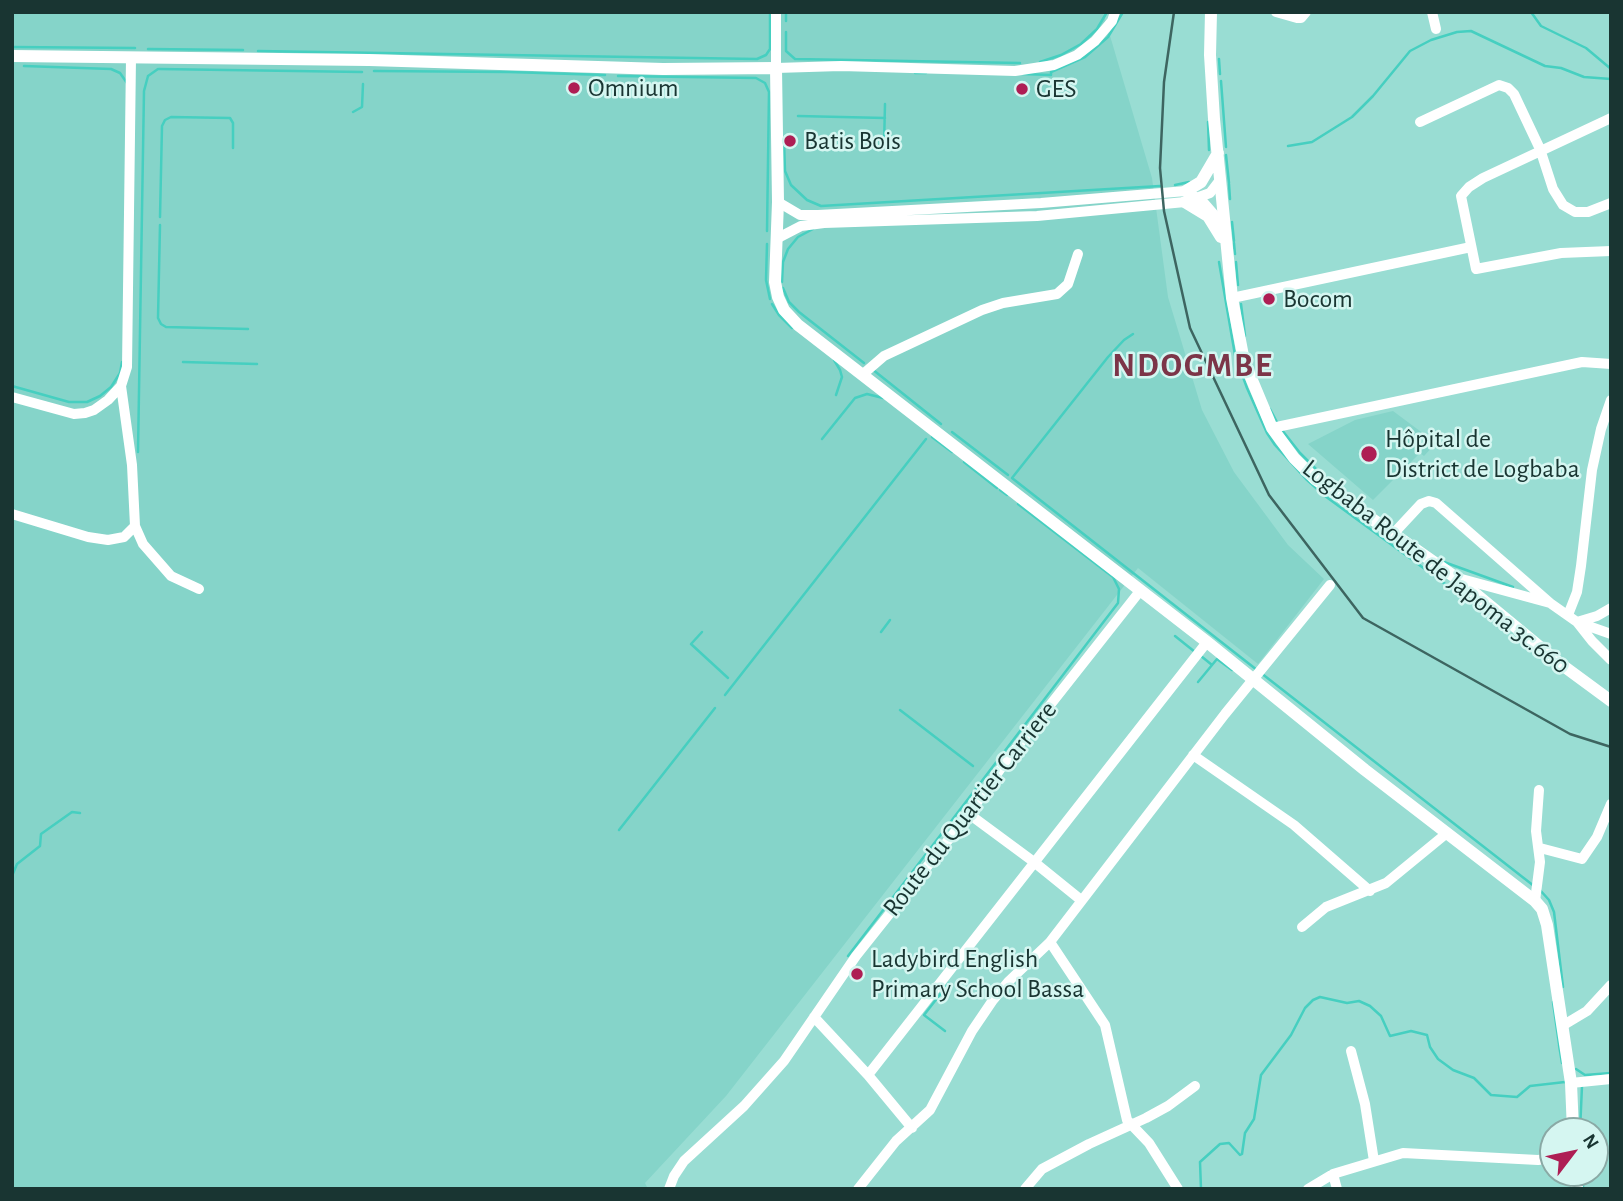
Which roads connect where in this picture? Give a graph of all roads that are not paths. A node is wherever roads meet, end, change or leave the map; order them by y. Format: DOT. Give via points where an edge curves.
graph roads {
  1 [pos="776,12"];
  2 [pos="1115,12"];
  3 [pos="1211,12"];
  4 [pos="1276,12"];
  5 [pos="1306,12"];
  6 [pos="1432,12"];
  7 [pos="1436,29"];
  8 [pos="12,56"];
  9 [pos="131,58"];
  10 [pos="776,68"];
  11 [pos="1611,118"];
  12 [pos="1420,122"];
  13 [pos="1540,149"];
  14 [pos="1218,153"];
  15 [pos="1220,180"];
  16 [pos="1185,197"];
  17 [pos="1199,199"];
  18 [pos="778,202"];
  19 [pos="1611,203"];
  20 [pos="1224,226"];
  21 [pos="776,239"];
  22 [pos="1471,247"];
  23 [pos="1226,248"];
  24 [pos="1611,251"];
  25 [pos="1078,254"];
  26 [pos="1232,298"];
  27 [pos="1611,364"];
  28 [pos="862,375"];
  29 [pos="121,386"];
  30 [pos="12,397"];
  31 [pos="1611,400"];
  32 [pos="1272,428"];
  33 [pos="12,514"];
  34 [pos="135,526"];
  35 [pos="1394,533"];
  36 [pos="1455,577"];
  37 [pos="1330,585"];
  38 [pos="199,589"];
  39 [pos="1140,591"];
  40 [pos="1550,603"];
  41 [pos="1611,608"];
  42 [pos="1572,618"];
  43 [pos="1611,634"];
  44 [pos="1207,642"];
  45 [pos="1611,660"];
  46 [pos="1254,679"];
  47 [pos="1611,701"];
  48 [pos="1193,755"];
  49 [pos="1539,790"];
  50 [pos="1611,804"];
  51 [pos="969,814"];
  52 [pos="1447,833"];
  53 [pos="1539,848"];
  54 [pos="1034,862"];
  55 [pos="1370,891"];
  56 [pos="1081,900"];
  57 [pos="1535,901"];
  58 [pos="1302,927"];
  59 [pos="1050,942"];
  60 [pos="1611,985"];
  61 [pos="814,1017"];
  62 [pos="1562,1026"];
  63 [pos="1351,1051"];
  64 [pos="868,1075"];
  65 [pos="1611,1079"];
  66 [pos="1571,1083"];
  67 [pos="1195,1086"];
  68 [pos="1572,1117"];
  69 [pos="1130,1125"];
  70 [pos="912,1128"];
  71 [pos="1539,1160"];
  72 [pos="1374,1161"];
  73 [pos="1333,1174"];
  74 [pos="860,1188"];
  75 [pos="669,1189"];
  76 [pos="1025,1189"];
  77 [pos="1178,1189"];
  78 [pos="1308,1189"];
  79 [pos="1336,1189"];
  1 -- 10 [label="street"];
  2 -- 10 [label="street" via="1095,41 1077,55 1032,70"];
  3 -- 14 [label="main road, Logbaba Route de Japoma 3c.660"];
  4 -- 5 [label="street" via="1297,19"];
  6 -- 7 [label="street"];
  8 -- 9 [label="main road"];
  9 -- 10 [label="main road"];
  9 -- 29 [label="street" via="127,367"];
  10 -- 18 [label="main road"];
  11 -- 13 [label="street"];
  12 -- 13 [label="street" via="1499,85 1514,94"];
  13 -- 19 [label="street" via="1563,205 1575,212 1588,212"];
  13 -- 22 [label="street" via="1483,178 1461,196"];
  14 -- 15 [label="main road, Logbaba Route de Japoma 3c.660"];
  14 -- 16 [label="main road" via="1201,182"];
  15 -- 17 [label="street"];
  15 -- 20 [label="main road, Logbaba Route de Japoma 3c.660"];
  16 -- 17 [label="street"];
  16 -- 18 [label="street" via="818,215 800,215"];
  16 -- 21 [label="street" via="1037,216 824,223 801,226"];
  16 -- 23 [label="main road" via="1208,216"];
  17 -- 20 [label="street"];
  18 -- 21 [label="main road"];
  20 -- 23 [label="main road, Logbaba Route de Japoma 3c.660"];
  21 -- 28 [label="main road" via="775,282 784,310"];
  22 -- 24 [label="street" via="1476,269 1561,253"];
  22 -- 26 [label="street"];
  23 -- 26 [label="main road, Logbaba Route de Japoma 3c.660"];
  25 -- 28 [label="street" via="1068,284 1057,294 982,310 884,356"];
  26 -- 32 [label="main road, Logbaba Route de Japoma 3c.660" via="1244,361"];
  27 -- 32 [label="street" via="1581,362"];
  28 -- 39 [label="main road"];
  29 -- 30 [label="street" via="85,413"];
  29 -- 34 [label="street"];
  31 -- 42 [label="street" via="1595,456"];
  32 -- 35 [label="main road, Logbaba Route de Japoma 3c.660" via="1315,479"];
  33 -- 34 [label="street" via="108,541 124,537"];
  34 -- 38 [label="street" via="143,544 171,576"];
  35 -- 36 [label="main road, Logbaba Route de Japoma 3c.660"];
  35 -- 40 [label="street" via="1421,503 1436,503"];
  36 -- 40 [label="street"];
  36 -- 47 [label="main road, Logbaba Route de Japoma 3c.660"];
  37 -- 46 [label="street"];
  39 -- 44 [label="main road"];
  39 -- 51 [label="street, Route du Quartier Carriere"];
  40 -- 42 [label="street"];
  41 -- 42 [label="street" via="1597,616"];
  42 -- 43 [label="street"];
  42 -- 45 [label="street"];
  44 -- 46 [label="main road"];
  44 -- 54 [label="street"];
  46 -- 48 [label="street"];
  46 -- 52 [label="main road"];
  48 -- 55 [label="street" via="1294,825"];
  48 -- 56 [label="street"];
  49 -- 53 [label="street" via="1535,819"];
  50 -- 53 [label="street" via="1597,837 1581,859"];
  51 -- 54 [label="street"];
  51 -- 61 [label="street, Route du Quartier Carriere" via="856,956"];
  52 -- 55 [label="street"];
  52 -- 57 [label="main road"];
  53 -- 57 [label="street"];
  54 -- 56 [label="street"];
  54 -- 64 [label="street"];
  55 -- 58 [label="street" via="1326,907"];
  56 -- 59 [label="street"];
  57 -- 62 [label="main road" via="1547,925"];
  59 -- 69 [label="street" via="1105,1025"];
  59 -- 70 [label="street" via="993,1000 930,1110"];
  60 -- 62 [label="street" via="1587,1011"];
  61 -- 64 [label="street"];
  61 -- 75 [label="street, Route du Quartier Carriere" via="744,1106 684,1161"];
  62 -- 66 [label="main road"];
  63 -- 72 [label="street"];
  64 -- 70 [label="street"];
  65 -- 66 [label="street"];
  66 -- 68 [label="main road"];
  67 -- 69 [label="street"];
  69 -- 76 [label="street" via="1042,1169"];
  69 -- 77 [label="street" via="1149,1143"];
  70 -- 74 [label="street"];
  71 -- 72 [label="street" via="1403,1153"];
  72 -- 73 [label="street"];
  73 -- 78 [label="street"];
  73 -- 79 [label="street"];
}
